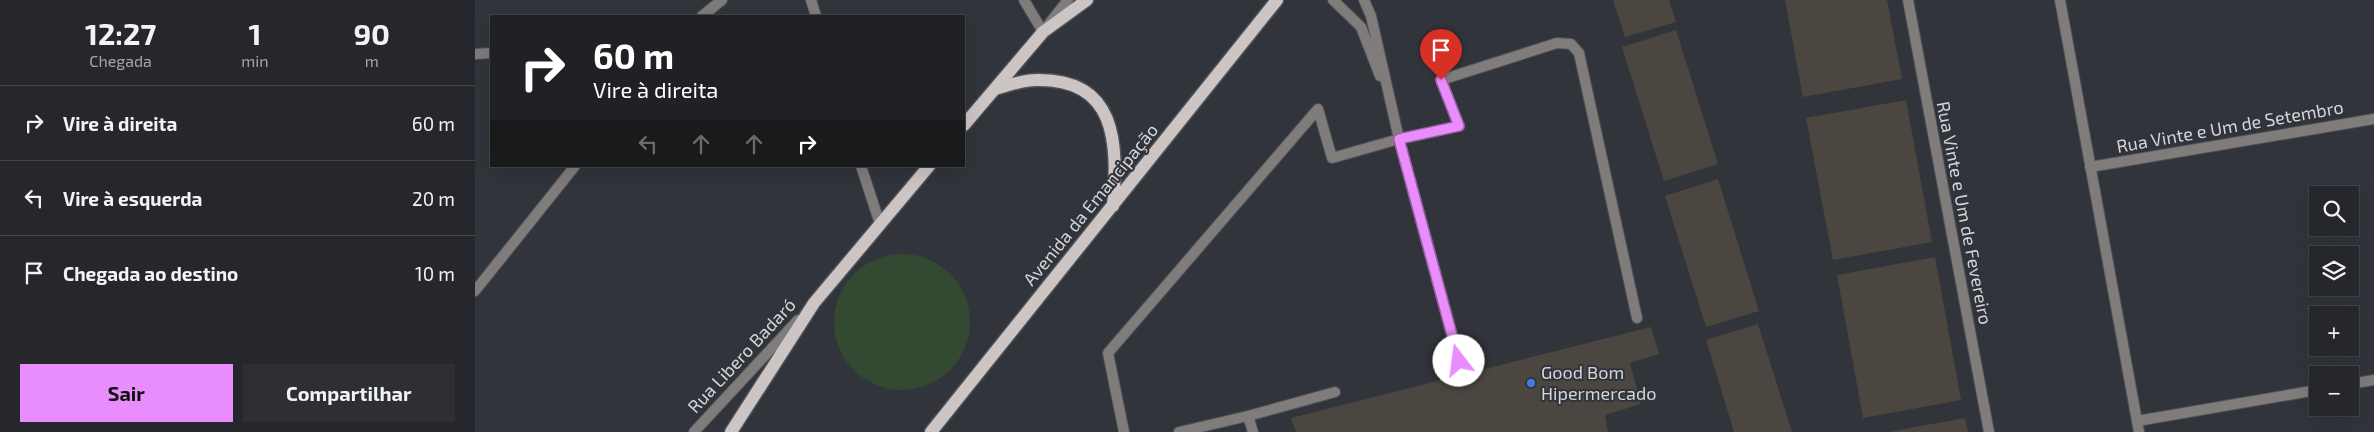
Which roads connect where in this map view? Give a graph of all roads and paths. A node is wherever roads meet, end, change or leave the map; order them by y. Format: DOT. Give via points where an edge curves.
graph roads {
  1 [pos="721,0"];
  2 [pos="811,0"];
  3 [pos="1024,0"];
  4 [pos="1068,0"];
  5 [pos="1087,0"];
  6 [pos="1277,0"];
  7 [pos="1286,0"];
  8 [pos="1333,0"];
  9 [pos="1364,0"];
  10 [pos="1908,0"];
  11 [pos="2060,0"];
  12 [pos="1269,10"];
  13 [pos="703,15"];
  14 [pos="816,15"];
  15 [pos="1043,32"];
  16 [pos="490,53"];
  17 [pos="475,54"];
  18 [pos="995,89"];
  19 [pos="1392,108"];
  20 [pos="2374,119"];
  21 [pos="965,124"];
  22 [pos="1399,139"];
  23 [pos="574,167"];
  24 [pos="861,167"];
  25 [pos="928,167"];
  26 [pos="2091,167"];
  27 [pos="1113,206"];
  28 [pos="880,224"];
  29 [pos="475,290"];
  30 [pos="815,303"];
  31 [pos="1637,318"];
  32 [pos="1459,361"];
  33 [pos="2374,380"];
  34 [pos="2359,382"];
  35 [pos="2309,391"];
  36 [pos="1335,392"];
  37 [pos="1248,416"];
  38 [pos="2137,421"];
  39 [pos="934,431"];
  40 [pos="694,432"];
  41 [pos="731,432"];
  42 [pos="1124,432"];
  43 [pos="1179,432"];
  44 [pos="1253,432"];
  45 [pos="1989,432"];
  46 [pos="2139,432"];
  1 -- 13 [label="street"];
  2 -- 14 [label="street"];
  3 -- 15 [label="street"];
  4 -- 15 [label="street"];
  5 -- 15 [label="main road"];
  6 -- 12 [label="main road, Avenida da Emancipação"];
  7 -- 12 [label="street"];
  8 -- 19 [label="street" via="1361,27"];
  9 -- 19 [label="street" via="1371,16"];
  10 -- 45 [label="street, Rua Vinte e Um de Fevereiro"];
  11 -- 26 [label="street"];
  12 -- 27 [label="main road, Avenida da Emancipação"];
  15 -- 18 [label="main road"];
  16 -- 17 [label="street"];
  18 -- 21 [label="main road"];
  18 -- 27 [label="main road" via="1034,80 1066,82 1093,96 1111,128 1116,162"];
  19 -- 22 [label="street"];
  20 -- 26 [label="street, Rua Vinte e Um de Setembro"];
  22 -- 31 [label="street" via="1459,126 1441,80 1557,43 1571,44 1579,53"];
  22 -- 32 [label="street"];
  22 -- 42 [label="street" via="1332,158 1318,109 1107,353"];
  23 -- 29 [label="street"];
  24 -- 28 [label="street"];
  25 -- 28 [label="main road"];
  26 -- 38 [label="street"];
  27 -- 39 [label="main road, Avenida da Emancipação"];
  28 -- 30 [label="main road"];
  30 -- 40 [label="street, Rua Libero Badaró"];
  30 -- 41 [label="main road"];
  33 -- 34 [label="street"];
  35 -- 38 [label="street"];
  36 -- 37 [label="street"];
  37 -- 43 [label="street"];
  37 -- 44 [label="street"];
  38 -- 46 [label="street"];
}
